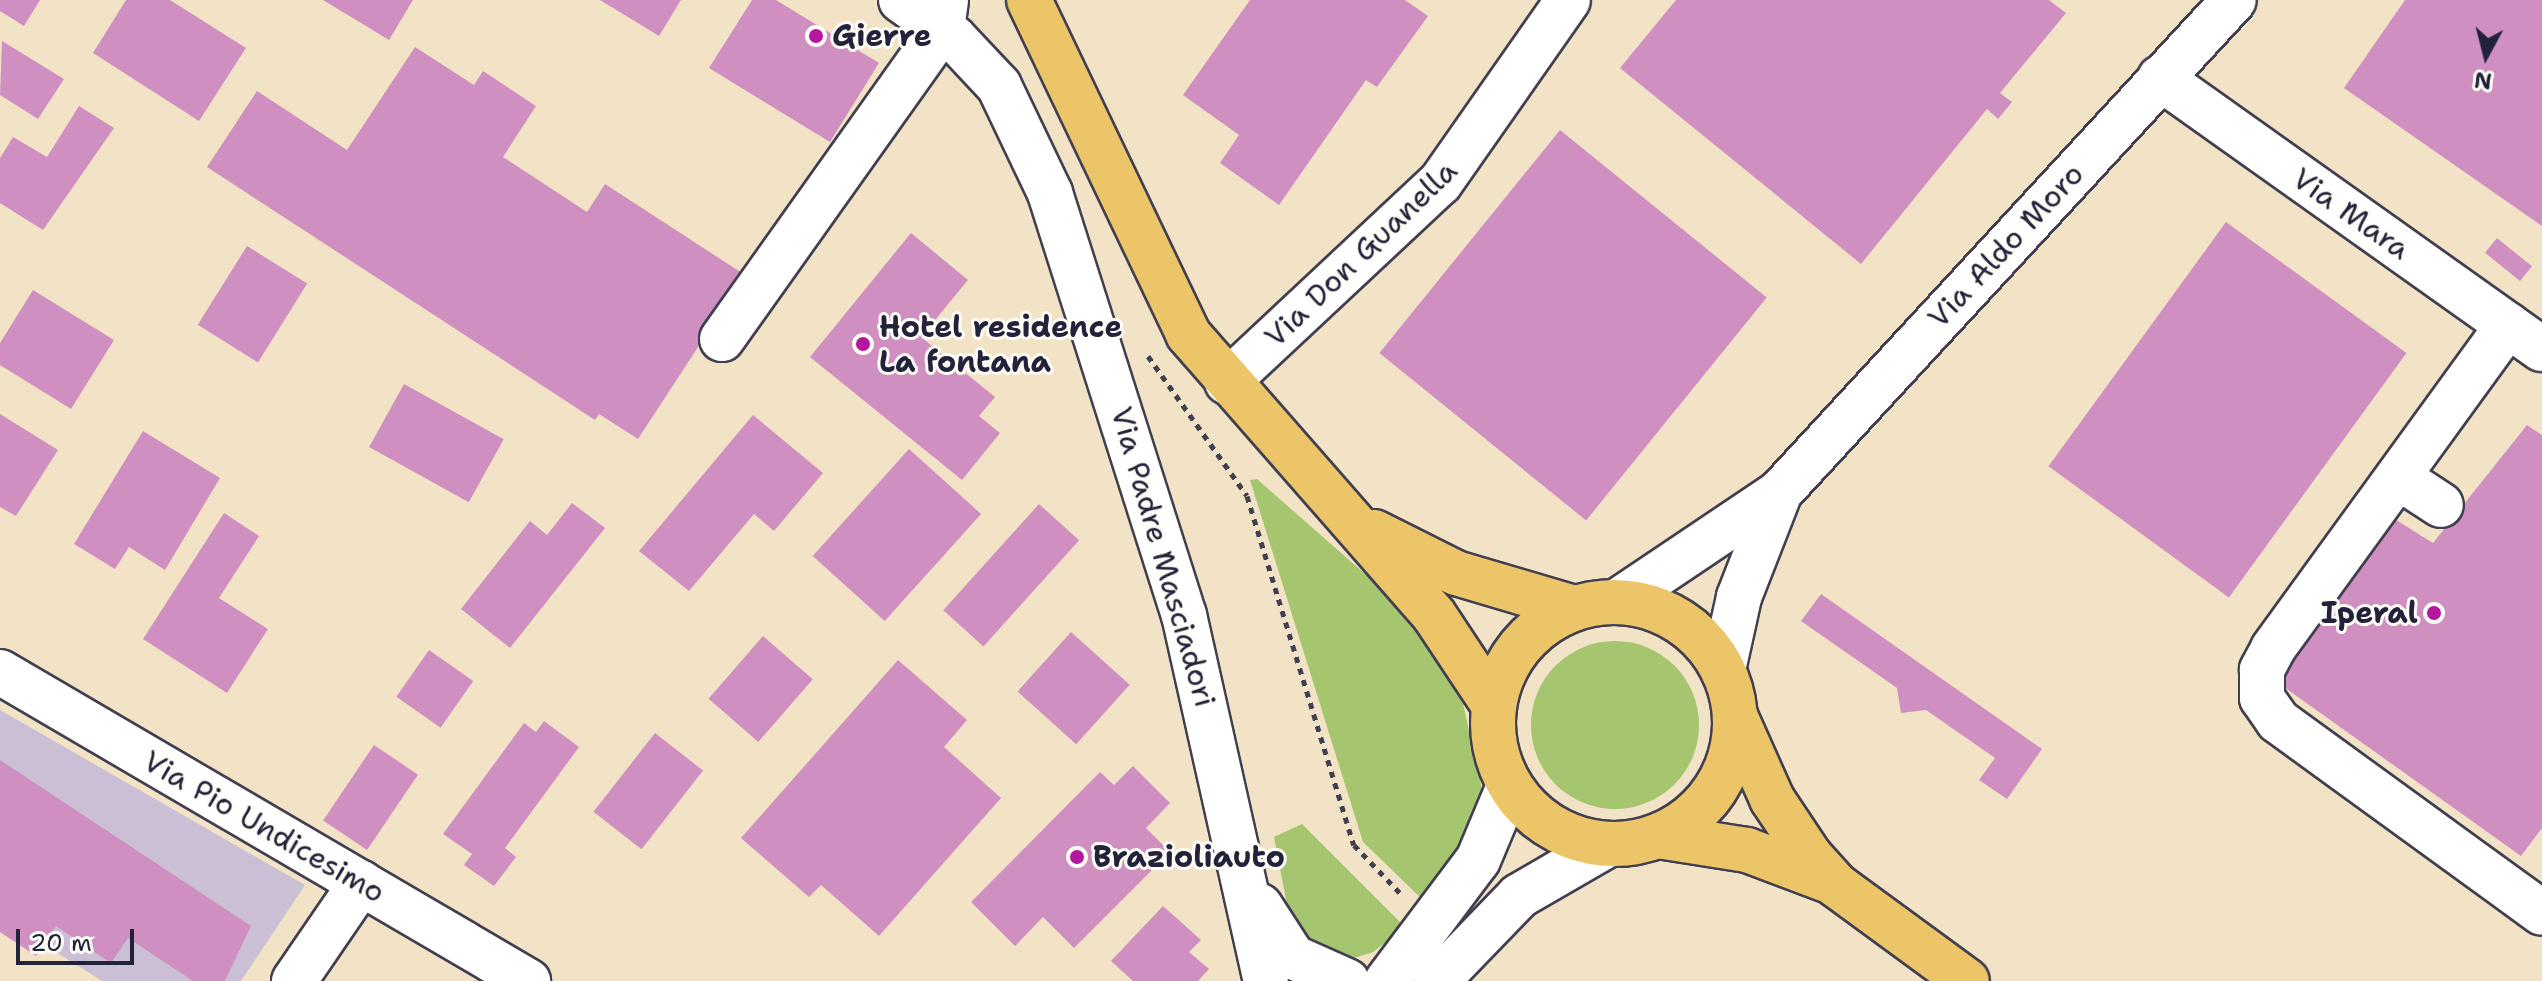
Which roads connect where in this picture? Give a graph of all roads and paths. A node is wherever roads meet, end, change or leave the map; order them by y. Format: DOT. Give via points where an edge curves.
graph roads {
  1 [pos="1029,0"];
  2 [pos="1038,0"];
  3 [pos="1568,0"];
  4 [pos="2234,0"];
  5 [pos="925,9"];
  6 [pos="1067,74"];
  7 [pos="2160,78"];
  8 [pos="2525,337"];
  9 [pos="722,339"];
  10 [pos="1144,348"];
  11 [pos="1227,382"];
  12 [pos="2398,477"];
  13 [pos="1780,492"];
  14 [pos="2441,505"];
  15 [pos="1348,517"];
  16 [pos="1618,601"];
  17 [pos="1574,608"];
  18 [pos="1723,670"];
  19 [pos="0,672"];
  20 [pos="1493,704"];
  21 [pos="1736,718"];
  22 [pos="1509,786"];
  23 [pos="1658,836"];
  24 [pos="1607,845"];
  25 [pos="1243,876"];
  26 [pos="361,883"];
  27 [pos="1836,885"];
  28 [pos="1409,903"];
  29 [pos="2542,913"];
  30 [pos="1392,973"];
  31 [pos="294,981"];
  32 [pos="528,981"];
  33 [pos="1266,981"];
  34 [pos="1347,981"];
  35 [pos="1437,981"];
  36 [pos="1967,981"];
  1 -- 6 [label="main road"];
  2 -- 6 [label="main road"];
  3 -- 11 [label="street, Via Don Guanella" via="1440,183"];
  4 -- 7 [label="street, Via Aldo Moro"];
  5 -- 9 [label="street"];
  5 -- 25 [label="street, Via Padre Masciadori" via="1010,102 1050,193 1184,615"];
  6 -- 11 [label="main road" via="1170,301"];
  7 -- 8 [label="street, Via Mara"];
  7 -- 13 [label="street, Via Aldo Moro"];
  8 -- 12 [label="street"];
  10 -- 28 [label="path" via="1247,496 1354,845"];
  11 -- 15 [label="main road"];
  12 -- 14 [label="street"];
  12 -- 29 [label="street" via="2262,670 2262,698 2278,721"];
  13 -- 16 [label="street, Via Aldo Moro"];
  13 -- 18 [label="street, Via Aldo Moro" via="1739,597"];
  15 -- 17 [label="main road" via="1456,573"];
  15 -- 20 [label="main road" via="1447,631"];
  16 -- 17 [label="main road"];
  16 -- 18 [label="main road" via="1680,622"];
  17 -- 20 [label="main road" via="1520,645"];
  18 -- 21 [label="main road"];
  19 -- 26 [label="street, Via Pio Undicesimo"];
  20 -- 22 [label="main road" via="1494,747"];
  21 -- 23 [label="main road" via="1731,755 1716,789"];
  21 -- 27 [label="main road" via="1782,817"];
  22 -- 24 [label="main road" via="1557,830"];
  22 -- 30 [label="street" via="1478,860"];
  23 -- 24 [label="main road"];
  23 -- 27 [label="main road" via="1747,850"];
  24 -- 35 [label="street" via="1519,896"];
  25 -- 33 [label="street, Via Padre Masciadori"];
  25 -- 34 [label="street" via="1293,957"];
  26 -- 31 [label="street"];
  26 -- 32 [label="street, Via Pio Undicesimo"];
  27 -- 36 [label="main road"];
  30 -- 34 [label="street"];
}
